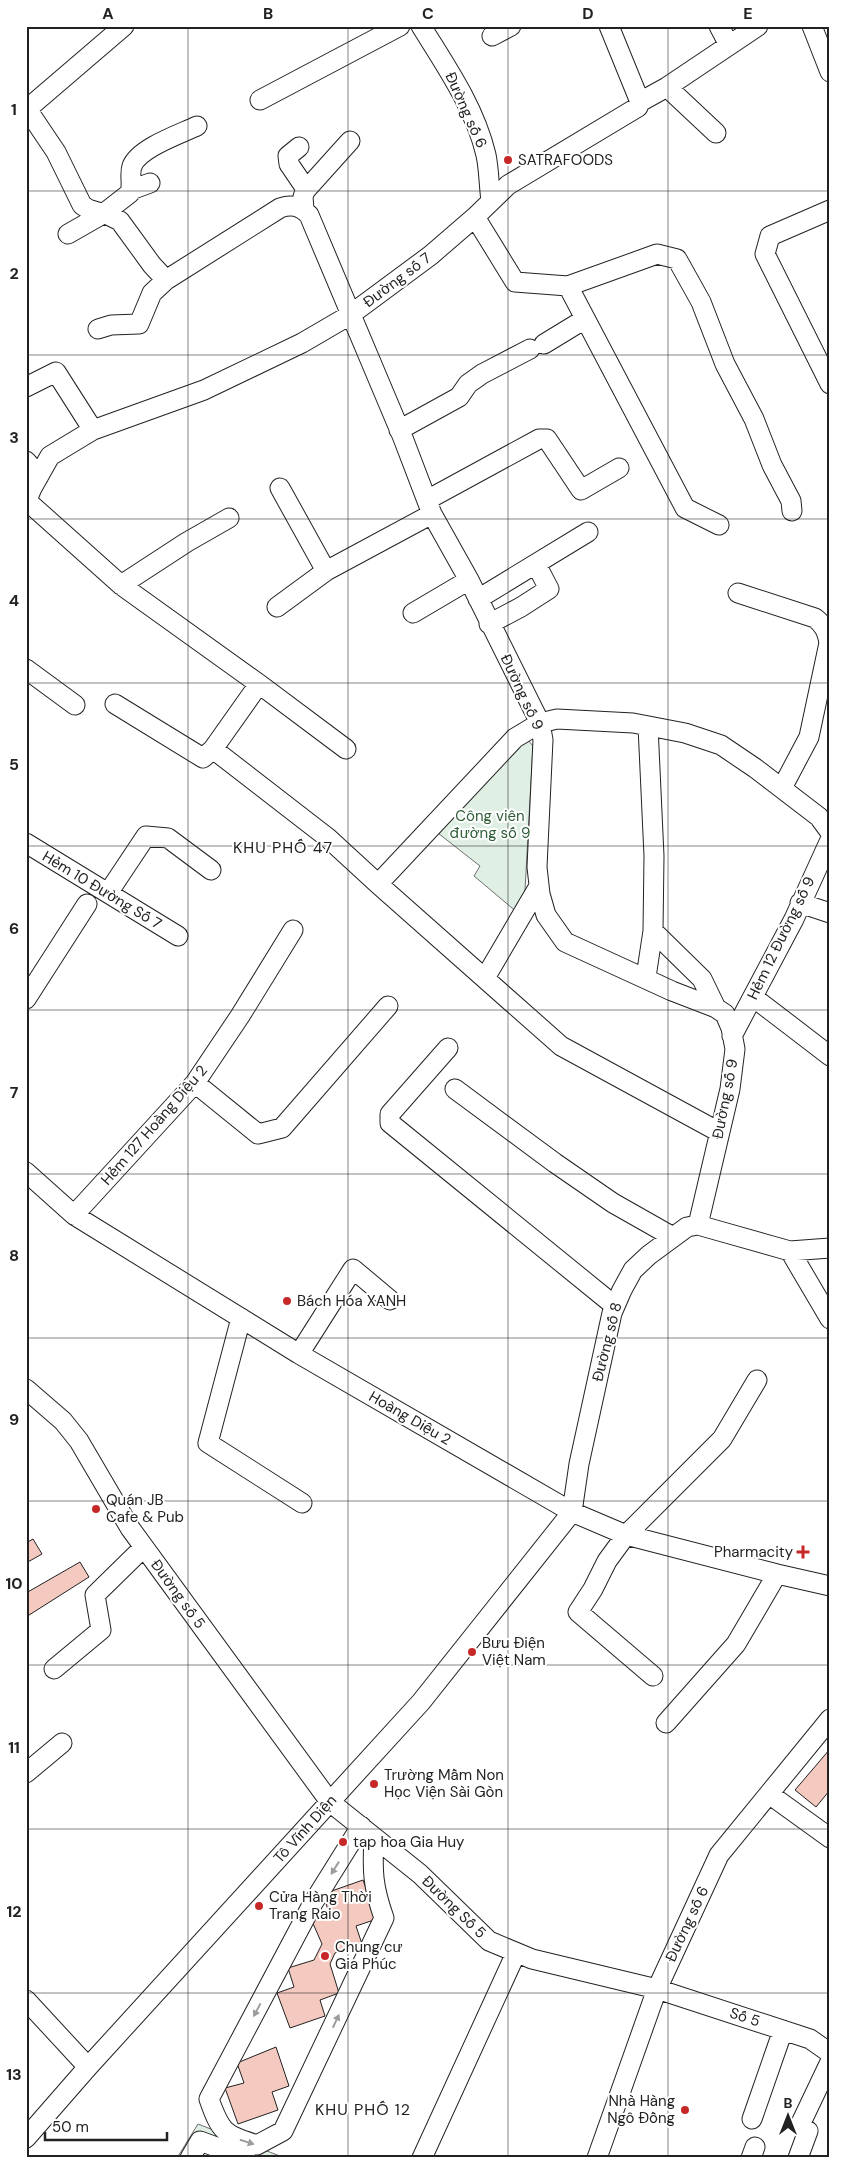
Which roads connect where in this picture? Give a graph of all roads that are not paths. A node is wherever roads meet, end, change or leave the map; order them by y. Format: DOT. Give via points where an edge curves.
graph roads {
  1 [pos="124,26"];
  2 [pos="400,26"];
  3 [pos="421,26"];
  4 [pos="511,26"];
  5 [pos="609,26"];
  6 [pos="719,26"];
  7 [pos="758,26"];
  8 [pos="817,28"];
  9 [pos="492,36"];
  10 [pos="729,45"];
  11 [pos="830,72"];
  12 [pos="667,88"];
  13 [pos="260,100"];
  14 [pos="640,102"];
  15 [pos="26,110"];
  16 [pos="198,126"];
  17 [pos="716,133"];
  18 [pos="350,141"];
  19 [pos="299,147"];
  20 [pos="150,183"];
  21 [pos="306,189"];
  22 [pos="131,190"];
  23 [pos="491,201"];
  24 [pos="301,208"];
  25 [pos="830,210"];
  26 [pos="103,214"];
  27 [pos="475,217"];
  28 [pos="68,234"];
  29 [pos="166,280"];
  30 [pos="568,286"];
  31 [pos="350,315"];
  32 [pos="585,319"];
  33 [pos="98,329"];
  34 [pos="830,384"];
  35 [pos="26,387"];
  36 [pos="93,430"];
  37 [pos="399,430"];
  38 [pos="26,461"];
  39 [pos="619,468"];
  40 [pos="39,476"];
  41 [pos="280,488"];
  42 [pos="26,502"];
  43 [pos="430,507"];
  44 [pos="792,511"];
  45 [pos="229,518"];
  46 [pos="719,525"];
  47 [pos="588,532"];
  48 [pos="536,564"];
  49 [pos="326,570"];
  50 [pos="469,580"];
  51 [pos="121,585"];
  52 [pos="738,593"];
  53 [pos="478,598"];
  54 [pos="277,607"];
  55 [pos="413,613"];
  56 [pos="489,624"];
  57 [pos="26,669"];
  58 [pos="259,684"];
  59 [pos="115,704"];
  60 [pos="75,705"];
  61 [pos="540,724"];
  62 [pos="648,726"];
  63 [pos="213,749"];
  64 [pos="346,749"];
  65 [pos="782,788"];
  66 [pos="830,832"];
  67 [pos="830,840"];
  68 [pos="26,843"];
  69 [pos="212,870"];
  70 [pos="378,884"];
  71 [pos="539,886"];
  72 [pos="108,893"];
  73 [pos="800,903"];
  74 [pos="87,904"];
  75 [pos="830,913"];
  76 [pos="292,930"];
  77 [pos="653,931"];
  78 [pos="178,936"];
  79 [pos="646,977"];
  80 [pos="485,978"];
  81 [pos="753,996"];
  82 [pos="26,999"];
  83 [pos="388,1006"];
  84 [pos="716,1008"];
  85 [pos="732,1036"];
  86 [pos="448,1048"];
  87 [pos="830,1056"];
  88 [pos="195,1083"];
  89 [pos="455,1090"];
  90 [pos="719,1132"];
  91 [pos="26,1172"];
  92 [pos="74,1215"];
  93 [pos="698,1225"];
  94 [pos="673,1237"];
  95 [pos="830,1248"];
  96 [pos="790,1251"];
  97 [pos="390,1300"];
  98 [pos="615,1306"];
  99 [pos="241,1318"];
  100 [pos="830,1319"];
  101 [pos="299,1354"];
  102 [pos="757,1380"];
  103 [pos="26,1389"];
  104 [pos="302,1503"];
  105 [pos="572,1512"];
  106 [pos="626,1534"];
  107 [pos="144,1547"];
  108 [pos="777,1574"];
  109 [pos="830,1586"];
  110 [pos="54,1669"];
  111 [pos="653,1676"];
  112 [pos="830,1719"];
  113 [pos="666,1722"];
  114 [pos="62,1744"];
  115 [pos="26,1773"];
  116 [pos="769,1794"];
  117 [pos="330,1802"];
  118 [pos="368,1832"];
  119 [pos="830,1838"];
  120 [pos="516,1953"];
  121 [pos="657,1988"];
  122 [pos="26,2000"];
  123 [pos="783,2030"];
  124 [pos="830,2053"];
  125 [pos="830,2062"];
  126 [pos="88,2067"];
  127 [pos="752,2120"];
  128 [pos="27,2136"];
  129 [pos="190,2158"];
  130 [pos="246,2158"];
  131 [pos="422,2158"];
  132 [pos="596,2158"];
  133 [pos="798,2158"];
  1 -- 15 [label="street"];
  2 -- 13 [label="street"];
  3 -- 23 [label="street, Đường số 6" via="451,73 471,116 486,155"];
  4 -- 9 [label="street"];
  5 -- 14 [label="street"];
  6 -- 10 [label="street"];
  7 -- 10 [label="street, Đường số 7"];
  8 -- 11 [label="street"];
  10 -- 12 [label="street, Đường số 7"];
  12 -- 14 [label="street, Đường số 7"];
  12 -- 17 [label="street"];
  14 -- 23 [label="street, Đường số 7" via="638,107 508,185"];
  15 -- 26 [label="street" via="56,152 82,204"];
  16 -- 22 [label="street" via="145,151 136,159 131,172"];
  18 -- 21 [label="street"];
  19 -- 21 [label="street" via="288,156 289,164"];
  20 -- 22 [label="street"];
  21 -- 24 [label="street"];
  22 -- 26 [label="street"];
  23 -- 27 [label="street, Đường số 7"];
  24 -- 29 [label="street" via="288,205 280,208"];
  24 -- 31 [label="street, Đường số 9" via="309,215"];
  25 -- 34 [label="street" via="770,236 765,254"];
  26 -- 28 [label="street"];
  26 -- 29 [label="street" via="114,217 126,227"];
  27 -- 30 [label="street" via="516,282"];
  27 -- 31 [label="street, Đường số 7"];
  29 -- 33 [label="street" via="152,293 140,324"];
  30 -- 32 [label="street"];
  30 -- 44 [label="street" via="657,254 677,259 701,302 725,364 791,501"];
  31 -- 36 [label="street, Đường số 7" via="302,343 204,390"];
  31 -- 37 [label="street, Đường số 9"];
  32 -- 37 [label="street" via="482,374 468,384 459,397"];
  32 -- 46 [label="street" via="685,508"];
  35 -- 36 [label="street" via="56,372"];
  36 -- 40 [label="street, Đường số 7" via="50,456"];
  37 -- 43 [label="street, Đường số 9"];
  38 -- 40 [label="street"];
  39 -- 43 [label="street" via="581,490 547,439 539,439"];
  40 -- 42 [label="street, Đường số 7"];
  41 -- 49 [label="street"];
  42 -- 51 [label="street"];
  43 -- 49 [label="street"];
  43 -- 50 [label="street, Đường số 9"];
  45 -- 51 [label="street"];
  47 -- 48 [label="street"];
  48 -- 53 [label="street"];
  48 -- 56 [label="street" via="548,589"];
  49 -- 54 [label="street"];
  50 -- 53 [label="street, Đường số 9"];
  50 -- 55 [label="street"];
  51 -- 58 [label="street"];
  52 -- 65 [label="street" via="815,618 828,632 829,643 809,736"];
  53 -- 56 [label="street, Đường số 9"];
  56 -- 61 [label="street, Đường số 9"];
  57 -- 60 [label="street"];
  58 -- 63 [label="street"];
  58 -- 64 [label="street"];
  59 -- 63 [label="street" via="203,758"];
  61 -- 62 [label="street" via="557,719"];
  61 -- 70 [label="street" via="515,738"];
  61 -- 71 [label="street, Đường số 9" via="543,740 537,867"];
  62 -- 65 [label="street" via="685,733 721,745"];
  62 -- 77 [label="street" via="654,856"];
  63 -- 70 [label="street" via="328,838"];
  65 -- 66 [label="street" via="820,817"];
  67 -- 73 [label="street, Hẻm 12 Đường số 9"];
  68 -- 72 [label="street, Hẻm 10 Đường Số 7"];
  69 -- 72 [label="street" via="168,838 146,836"];
  70 -- 80 [label="street"];
  71 -- 79 [label="street, Đường số 9" via="546,914 565,942"];
  71 -- 80 [label="street"];
  72 -- 78 [label="street, Hẻm 10 Đường Số 7"];
  73 -- 75 [label="street"];
  73 -- 81 [label="street, Hẻm 12 Đường số 9"];
  74 -- 82 [label="street"];
  76 -- 88 [label="street, Hẻm 127 Hoàng Diệu 2"];
  77 -- 79 [label="street"];
  77 -- 84 [label="street" via="702,979"];
  79 -- 84 [label="street, Đường số 9"];
  80 -- 90 [label="street" via="561,1046"];
  81 -- 85 [label="street, Hẻm 12 Đường số 9"];
  81 -- 87 [label="street"];
  83 -- 88 [label="street" via="282,1128 258,1134"];
  84 -- 85 [label="street, Đường số 9" via="725,1014"];
  85 -- 90 [label="street, Đường số 9" via="735,1049 730,1089"];
  86 -- 98 [label="street" via="390,1114 390,1123"];
  88 -- 92 [label="street, Hẻm 127 Hoàng Diệu 2"];
  89 -- 94 [label="street" via="613,1203"];
  90 -- 93 [label="street, Đường số 9"];
  91 -- 92 [label="street, Hoàng Diệu 2"];
  92 -- 99 [label="street, Hoàng Diệu 2"];
  93 -- 94 [label="street, Đường số 8"];
  93 -- 96 [label="street"];
  94 -- 98 [label="street, Đường số 8" via="633,1270"];
  95 -- 96 [label="street"];
  96 -- 100 [label="street"];
  97 -- 101 [label="street" via="353,1269"];
  98 -- 105 [label="street, Đường số 8" via="579,1464"];
  99 -- 101 [label="street, Hoàng Diệu 2"];
  99 -- 104 [label="street" via="208,1443"];
  101 -- 105 [label="street, Hoàng Diệu 2"];
  102 -- 106 [label="street" via="722,1439"];
  103 -- 107 [label="street, Đường số 5" via="64,1422 79,1441"];
  105 -- 106 [label="street, Hoàng Diệu 2"];
  105 -- 117 [label="street, Tô Vĩnh Diện" via="422,1702"];
  106 -- 108 [label="street, Hoàng Diệu 2"];
  106 -- 111 [label="street" via="578,1612"];
  107 -- 110 [label="street" via="95,1595 101,1630"];
  107 -- 117 [label="street, Đường số 5"];
  108 -- 109 [label="street, Hoàng Diệu 2"];
  108 -- 113 [label="street" via="736,1644"];
  112 -- 116 [label="street, Đường số 6"];
  114 -- 115 [label="street"];
  116 -- 119 [label="street"];
  116 -- 121 [label="street, Đường số 6" via="719,1855"];
  117 -- 118 [label="street, Đường Số 5"];
  117 -- 126 [label="street, Tô Vĩnh Diện"];
  118 -- 118 [label="street, one-way" via="313,1903 209,2099 217,2122 229,2136 257,2145 283,2131 384,1918 375,1893"];
  118 -- 120 [label="street, Đường Số 5" via="420,1874 489,1941"];
  120 -- 121 [label="street, Đường Số 5" via="532,1960"];
  120 -- 131 [label="street"];
  121 -- 123 [label="street, Số 5"];
  121 -- 132 [label="street, Đường số 6"];
  122 -- 126 [label="street"];
  123 -- 124 [label="street, Số 5" via="810,2039"];
  123 -- 127 [label="street"];
  125 -- 133 [label="street" via="800,2125 808,2131"];
  126 -- 128 [label="street, Tô Vĩnh Diện"];
  129 -- 130 [label="street" via="200,2141"];
}
